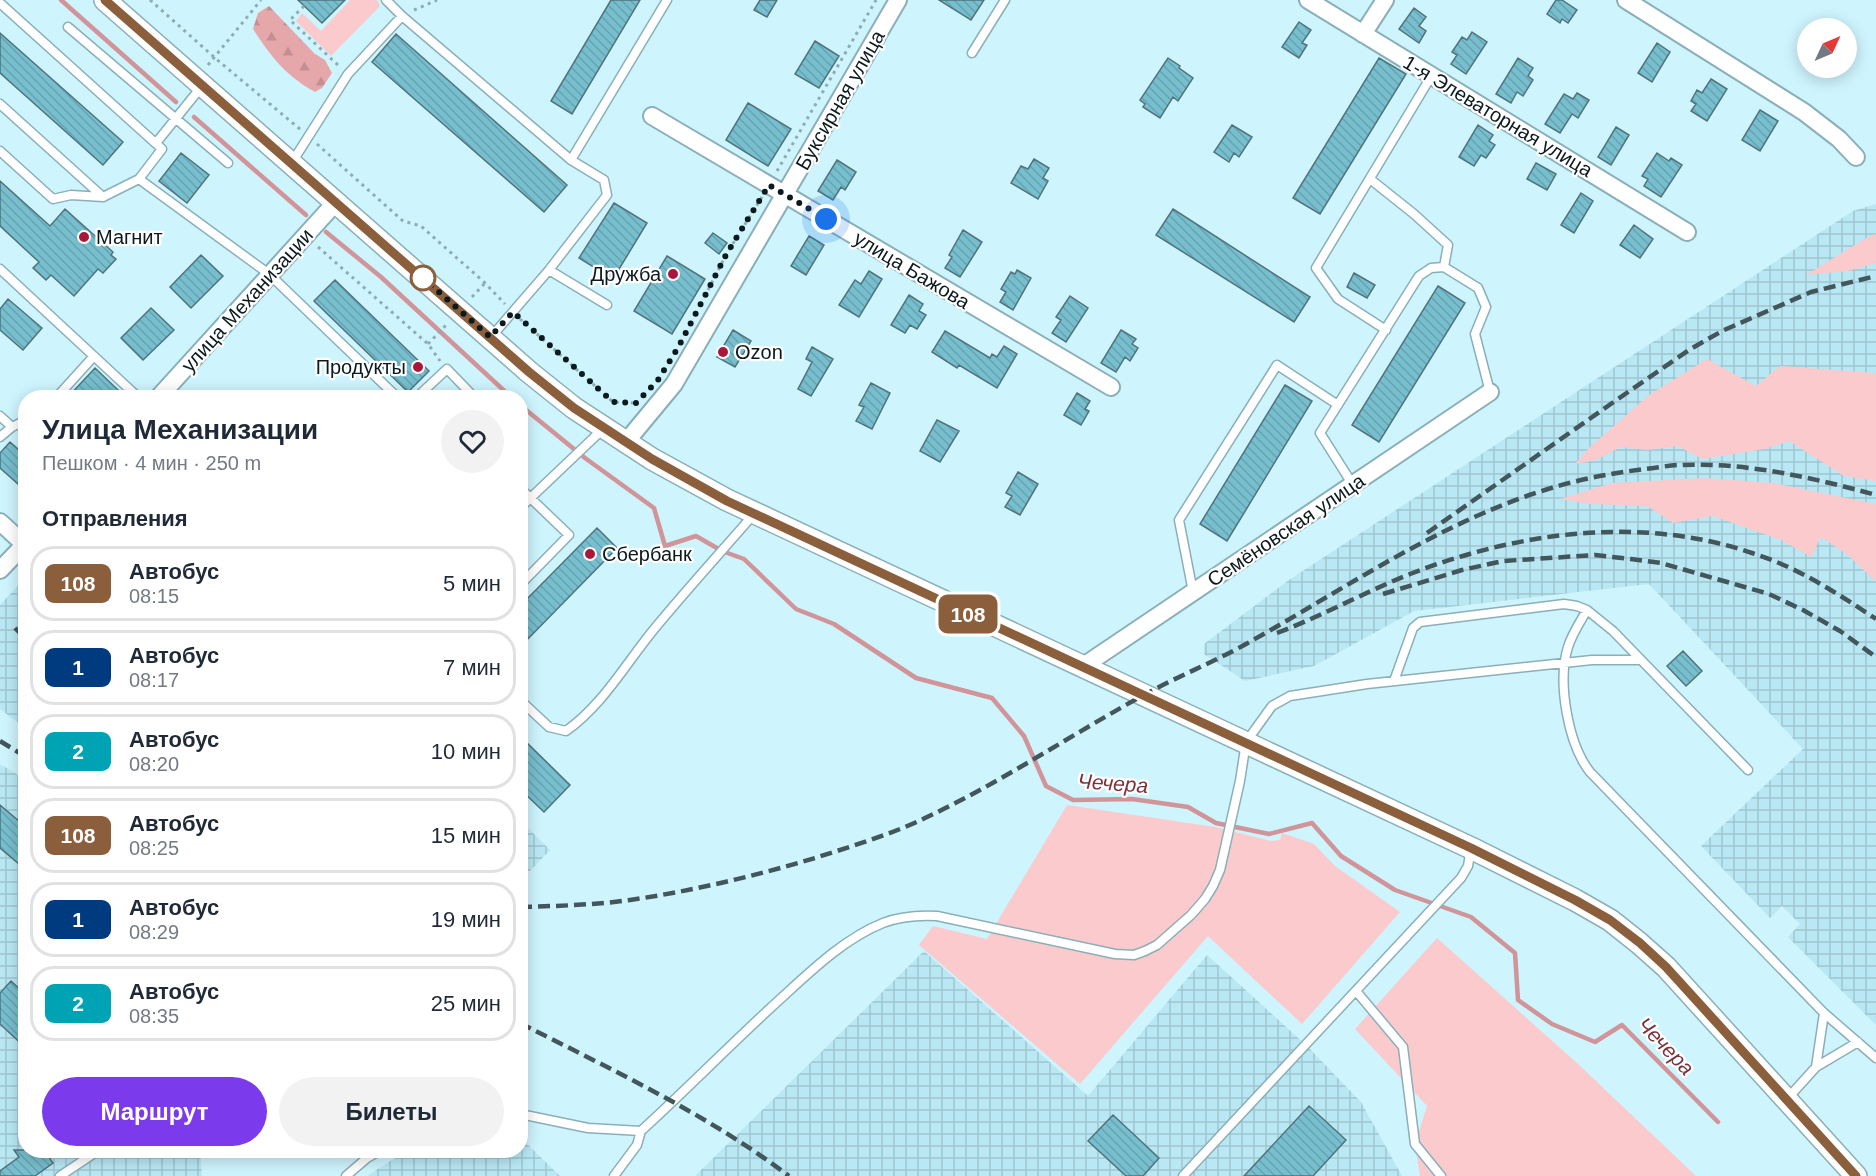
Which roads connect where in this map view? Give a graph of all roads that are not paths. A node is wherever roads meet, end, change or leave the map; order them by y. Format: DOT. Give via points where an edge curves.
graph roads {
  1 [pos="105,0"];
  2 [pos="386,0"];
  3 [pos="667,0"];
  4 [pos="898,0"];
  5 [pos="1005,0"];
  6 [pos="1308,0"];
  7 [pos="1385,0"];
  8 [pos="1626,0"];
  9 [pos="0,3"];
  10 [pos="402,16"];
  11 [pos="68,27"];
  12 [pos="1363,34"];
  13 [pos="972,53"];
  14 [pos="1432,75"];
  15 [pos="199,84"];
  16 [pos="0,104"];
  17 [pos="652,116"];
  18 [pos="176,118"];
  19 [pos="156,143"];
  20 [pos="0,151"];
  21 [pos="1856,157"];
  22 [pos="571,160"];
  23 [pos="228,163"];
  24 [pos="291,164"];
  25 [pos="139,179"];
  26 [pos="1370,179"];
  27 [pos="785,195"];
  28 [pos="104,197"];
  29 [pos="336,202"];
  30 [pos="1688,232"];
  31 [pos="1444,267"];
  32 [pos="0,269"];
  33 [pos="549,270"];
  34 [pos="269,274"];
  35 [pos="607,305"];
  36 [pos="1386,330"];
  37 [pos="490,337"];
  38 [pos="93,356"];
  39 [pos="1111,387"];
  40 [pos="63,390"];
  41 [pos="130,390"];
  42 [pos="165,390"];
  43 [pos="390,390"];
  44 [pos="425,390"];
  45 [pos="467,390"];
  46 [pos="1490,392"];
  47 [pos="1338,405"];
  48 [pos="0,416"];
  49 [pos="18,424"];
  50 [pos="12,427"];
  51 [pos="604,428"];
  52 [pos="0,437"];
  53 [pos="626,442"];
  54 [pos="1353,486"];
  55 [pos="530,498"];
  56 [pos="754,513"];
  57 [pos="0,522"];
  58 [pos="18,538"];
  59 [pos="18,551"];
  60 [pos="0,570"];
  61 [pos="528,577"];
  62 [pos="1193,593"];
  63 [pos="1587,610"];
  64 [pos="1640,660"];
  65 [pos="1564,663"];
  66 [pos="1082,668"];
  67 [pos="1394,681"];
  68 [pos="528,707"];
  69 [pos="1246,742"];
  70 [pos="1748,770"];
  71 [pos="1471,848"];
  72 [pos="1356,991"];
  73 [pos="1824,1013"];
  74 [pos="1858,1042"];
  75 [pos="1876,1058"];
  76 [pos="1816,1067"];
  77 [pos="1787,1100"];
  78 [pos="528,1116"];
  79 [pos="641,1131"];
  80 [pos="87,1158"];
  81 [pos="367,1158"];
  82 [pos="60,1176"];
  83 [pos="346,1176"];
  84 [pos="614,1176"];
  85 [pos="1183,1176"];
  86 [pos="1441,1176"];
  87 [pos="1856,1176"];
  1 -- 15 [label="street"];
  2 -- 10 [label="lane"];
  3 -- 22 [label="lane"];
  4 -- 27 [label="street, Буксирная улица"];
  5 -- 13 [label="lane"];
  6 -- 12 [label="street, 1-я Элеваторная улица"];
  7 -- 12 [label="street"];
  8 -- 21 [label="street" via="1813,117"];
  9 -- 19 [label="lane"];
  10 -- 22 [label="lane"];
  10 -- 24 [label="lane" via="348,74"];
  11 -- 18 [label="lane"];
  12 -- 14 [label="street, 1-я Элеваторная улица"];
  14 -- 26 [label="lane"];
  14 -- 30 [label="street, 1-я Элеваторная улица"];
  15 -- 18 [label="lane"];
  15 -- 24 [label="street"];
  16 -- 28 [label="lane"];
  17 -- 27 [label="street, улица Бажова"];
  18 -- 19 [label="lane"];
  18 -- 23 [label="lane"];
  19 -- 25 [label="lane" via="162,149"];
  20 -- 28 [label="lane" via="53,199 71,195"];
  22 -- 33 [label="lane" via="604,180 606,195"];
  24 -- 29 [label="street"];
  25 -- 28 [label="lane"];
  25 -- 34 [label="lane"];
  26 -- 31 [label="lane" via="1448,245"];
  26 -- 36 [label="lane" via="1316,268 1338,299"];
  27 -- 39 [label="street, улица Бажова"];
  27 -- 53 [label="street, Буксирная улица" via="674,384"];
  29 -- 34 [label="street, улица Механизации"];
  29 -- 37 [label="street"];
  31 -- 36 [label="lane" via="1431,268 1419,276"];
  31 -- 46 [label="lane" via="1478,288 1486,308 1475,334"];
  32 -- 38 [label="lane"];
  33 -- 35 [label="lane"];
  33 -- 37 [label="lane"];
  34 -- 42 [label="street, улица Механизации"];
  34 -- 43 [label="lane"];
  36 -- 47 [label="lane"];
  37 -- 51 [label="street" via="574,408"];
  38 -- 40 [label="lane"];
  38 -- 41 [label="lane"];
  44 -- 45 [label="lane" via="447,369"];
  46 -- 54 [label="street, Семёновская улица"];
  47 -- 54 [label="lane" via="1320,434"];
  47 -- 62 [label="lane" via="1277,365 1179,520"];
  48 -- 50 [label="lane"];
  49 -- 50 [label="lane"];
  50 -- 52 [label="lane"];
  51 -- 53 [label="street"];
  51 -- 55 [label="lane"];
  53 -- 56 [label="street"];
  54 -- 62 [label="street, Семёновская улица"];
  55 -- 61 [label="lane" via="568,535"];
  56 -- 66 [label="street"];
  56 -- 68 [label="lane" via="655,628 594,708 577,723 566,731 549,727"];
  57 -- 58 [label="street"];
  59 -- 60 [label="street"];
  62 -- 66 [label="street, Семёновская улица"];
  63 -- 64 [label="lane"];
  63 -- 65 [label="lane" via="1568,646"];
  63 -- 67 [label="lane" via="1564,604 1420,622 1413,628"];
  64 -- 65 [label="lane"];
  64 -- 70 [label="lane"];
  65 -- 67 [label="lane"];
  65 -- 73 [label="lane" via="1566,704 1580,760"];
  66 -- 69 [label="street"];
  67 -- 69 [label="lane" via="1290,696 1267,712"];
  69 -- 71 [label="street"];
  69 -- 79 [label="lane" via="1238,792 1213,886 1191,915 1157,945 1134,955 1115,954 937,916 918,915 881,924 854,939 800,982"];
  71 -- 72 [label="lane" via="1461,878"];
  71 -- 77 [label="street" via="1575,900 1640,943"];
  72 -- 85 [label="lane"];
  72 -- 86 [label="lane" via="1404,1047 1415,1144"];
  73 -- 74 [label="lane"];
  73 -- 76 [label="lane"];
  74 -- 75 [label="lane"];
  74 -- 76 [label="lane"];
  76 -- 77 [label="lane"];
  77 -- 87 [label="street"];
  78 -- 79 [label="lane" via="588,1128"];
  79 -- 84 [label="lane" via="637,1145"];
  80 -- 82 [label="lane"];
  81 -- 83 [label="lane"];
}
